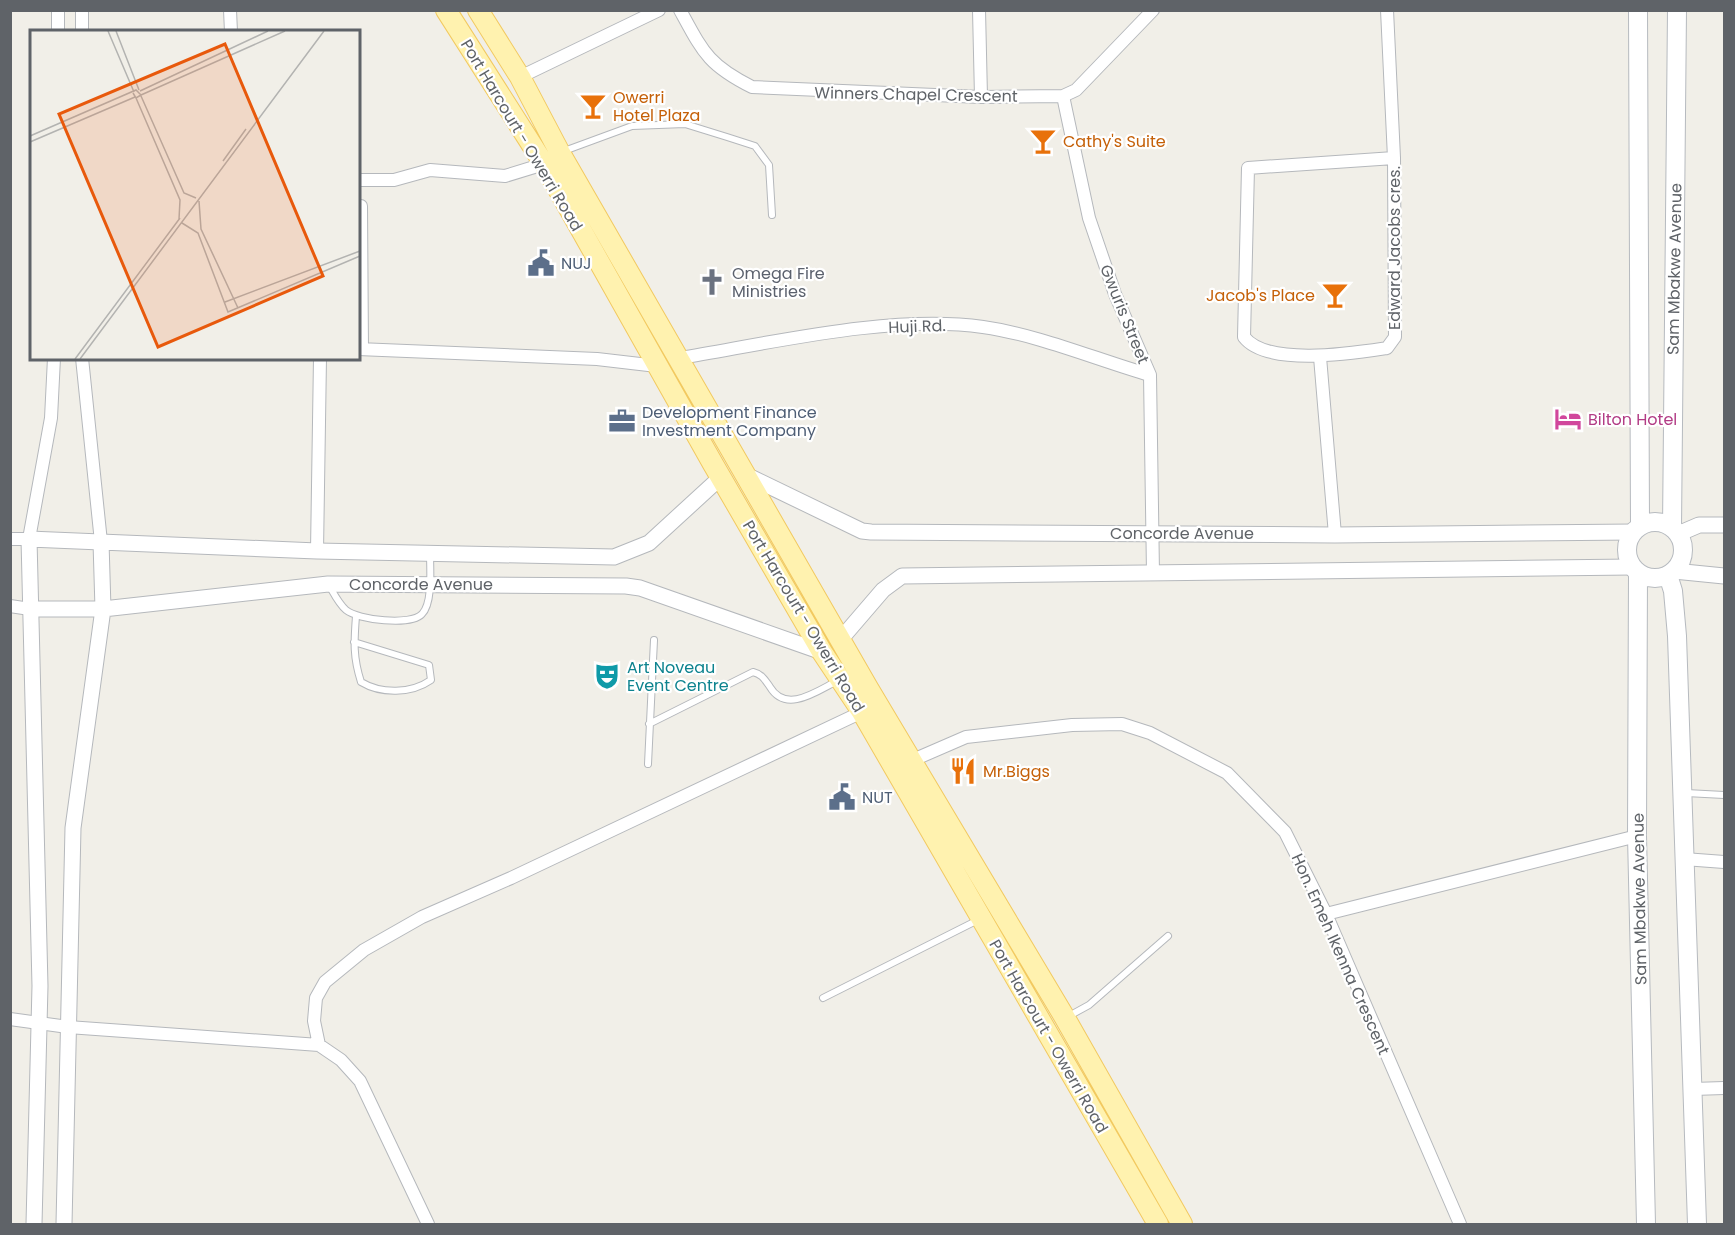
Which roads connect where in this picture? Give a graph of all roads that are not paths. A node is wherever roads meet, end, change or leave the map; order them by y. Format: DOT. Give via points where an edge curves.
graph roads {
  1 [pos="58,10"];
  2 [pos="82,10"];
  3 [pos="230,10"];
  4 [pos="446,10"];
  5 [pos="478,10"];
  6 [pos="659,10"];
  7 [pos="680,10"];
  8 [pos="979,10"];
  9 [pos="1153,10"];
  10 [pos="1387,10"];
  11 [pos="1638,10"];
  12 [pos="1677,10"];
  13 [pos="58,30"];
  14 [pos="82,30"];
  15 [pos="231,30"];
  16 [pos="520,77"];
  17 [pos="1063,96"];
  18 [pos="981,97"];
  19 [pos="560,153"];
  20 [pos="1394,158"];
  21 [pos="544,164"];
  22 [pos="360,180"];
  23 [pos="361,206"];
  24 [pos="772,215"];
  25 [pos="360,349"];
  26 [pos="1320,357"];
  27 [pos="680,358"];
  28 [pos="54,360"];
  29 [pos="82,360"];
  30 [pos="320,360"];
  31 [pos="657,366"];
  32 [pos="1150,375"];
  33 [pos="744,474"];
  34 [pos="721,477"];
  35 [pos="1725,525"];
  36 [pos="1637,529"];
  37 [pos="1675,531"];
  38 [pos="1151,533"];
  39 [pos="1335,535"];
  40 [pos="10,539"];
  41 [pos="29,539"];
  42 [pos="101,542"];
  43 [pos="317,551"];
  44 [pos="430,554"];
  45 [pos="1635,570"];
  46 [pos="1153,573"];
  47 [pos="1671,573"];
  48 [pos="1725,576"];
  49 [pos="430,583"];
  50 [pos="328,584"];
  51 [pos="10,606"];
  52 [pos="30,609"];
  53 [pos="103,609"];
  54 [pos="356,616"];
  55 [pos="654,640"];
  56 [pos="840,640"];
  57 [pos="354,642"];
  58 [pos="822,652"];
  59 [pos="840,679"];
  60 [pos="862,712"];
  61 [pos="649,724"];
  62 [pos="648,764"];
  63 [pos="903,765"];
  64 [pos="1682,793"];
  65 [pos="1725,795"];
  66 [pos="1637,836"];
  67 [pos="1684,859"];
  68 [pos="1725,862"];
  69 [pos="1326,914"];
  70 [pos="981,918"];
  71 [pos="1168,936"];
  72 [pos="824,998"];
  73 [pos="1065,1018"];
  74 [pos="10,1019"];
  75 [pos="39,1022"];
  76 [pos="68,1027"];
  77 [pos="319,1045"];
  78 [pos="1725,1088"];
  79 [pos="1693,1089"];
  80 [pos="34,1224"];
  81 [pos="64,1224"];
  82 [pos="428,1224"];
  83 [pos="1158,1224"];
  84 [pos="1182,1224"];
  85 [pos="1460,1224"];
  86 [pos="1646,1224"];
  87 [pos="1698,1224"];
  1 -- 13 [label="street"];
  2 -- 14 [label="street"];
  3 -- 15 [label="street"];
  4 -- 21 [label="main road, Port Harcourt - Owerri Road"];
  5 -- 16 [label="main road, Port Harcourt - Owerri Road"];
  6 -- 16 [label="street"];
  7 -- 18 [label="street, Winners Chapel Crescent" via="701,49 723,72 752,87"];
  8 -- 18 [label="street"];
  9 -- 17 [label="street" via="1076,90"];
  10 -- 20 [label="street, Edward Jacobs cres."];
  11 -- 36 [label="main road, Sam Mbakwe Avenue"];
  12 -- 37 [label="main road, Sam Mbakwe Avenue"];
  16 -- 19 [label="main road, Port Harcourt - Owerri Road"];
  17 -- 18 [label="street, Winners Chapel Crescent"];
  17 -- 32 [label="street, Gwuris Street" via="1089,218 1115,294"];
  19 -- 24 [label="lane" via="632,126 685,124 755,146 769,165"];
  19 -- 27 [label="main road, Port Harcourt - Owerri Road"];
  20 -- 26 [label="street, Edward Jacobs cres." via="1395,337 1388,348"];
  20 -- 26 [label="street, Edward Jacobs cres." via="1248,168 1244,337 1249,344 1266,351"];
  21 -- 22 [label="street" via="505,176 430,170 394,180"];
  21 -- 31 [label="main road, Port Harcourt - Owerri Road"];
  23 -- 25 [label="street"];
  25 -- 31 [label="street" via="597,359"];
  26 -- 39 [label="street"];
  27 -- 31 [label="main road"];
  27 -- 32 [label="street, Huji Rd." via="873,327 946,324 984,327"];
  27 -- 33 [label="main road, Port Harcourt - Owerri Road"];
  28 -- 41 [label="street" via="51,418"];
  29 -- 42 [label="street"];
  30 -- 43 [label="street"];
  31 -- 34 [label="main road, Port Harcourt - Owerri Road"];
  32 -- 38 [label="street, Gwuris Street"];
  33 -- 38 [label="street, Concorde Avenue" via="862,531"];
  33 -- 56 [label="main road, Port Harcourt - Owerri Road"];
  34 -- 44 [label="street, Concorde Avenue" via="649,543 614,557"];
  34 -- 58 [label="main road, Port Harcourt - Owerri Road"];
  35 -- 37 [label="street" via="1699,525"];
  36 -- 37 [label="main road" via="1656,522"];
  36 -- 39 [label="street, Concorde Avenue"];
  36 -- 45 [label="main road" via="1627,549"];
  37 -- 47 [label="main road" via="1683,549 1682,558"];
  38 -- 39 [label="street, Concorde Avenue"];
  38 -- 46 [label="street, Gwuris Street"];
  40 -- 41 [label="street, Concorde Avenue"];
  41 -- 42 [label="street, Concorde Avenue"];
  41 -- 52 [label="street"];
  42 -- 43 [label="street, Concorde Avenue"];
  42 -- 53 [label="street"];
  43 -- 44 [label="street, Concorde Avenue"];
  44 -- 49 [label="lane"];
  45 -- 46 [label="street"];
  45 -- 47 [label="main road" via="1648,578"];
  45 -- 66 [label="main road, Sam Mbakwe Avenue"];
  46 -- 56 [label="street" via="902,576 883,590"];
  47 -- 48 [label="street"];
  47 -- 64 [label="main road"];
  49 -- 50 [label="street, Concorde Avenue"];
  49 -- 54 [label="lane" via="423,614 414,619"];
  49 -- 58 [label="street, Concorde Avenue" via="640,588"];
  50 -- 53 [label="street, Concorde Avenue"];
  50 -- 54 [label="lane" via="344,609"];
  51 -- 52 [label="street, Concorde Avenue"];
  52 -- 53 [label="street, Concorde Avenue"];
  52 -- 75 [label="street"];
  53 -- 76 [label="street" via="73,828"];
  54 -- 57 [label="lane"];
  55 -- 61 [label="lane"];
  56 -- 63 [label="main road, Port Harcourt - Owerri Road"];
  57 -- 57 [label="lane" via="353,656 361,682 372,688 381,691 420,687 431,680 429,664"];
  58 -- 59 [label="main road, Port Harcourt - Owerri Road"];
  59 -- 60 [label="main road, Port Harcourt - Owerri Road"];
  59 -- 61 [label="lane" via="797,700 782,699 765,678 753,672"];
  60 -- 63 [label="main road, Port Harcourt - Owerri Road"];
  60 -- 77 [label="street" via="422,917 364,950 324,982 316,998 314,1021"];
  61 -- 62 [label="lane"];
  63 -- 69 [label="street, Hon. Emeh Ikenna Crescent" via="966,737 1072,725 1122,724 1150,733 1227,773 1285,832"];
  63 -- 70 [label="main road, Port Harcourt - Owerri Road"];
  63 -- 73 [label="main road, Port Harcourt - Owerri Road"];
  64 -- 65 [label="lane"];
  64 -- 67 [label="main road"];
  66 -- 69 [label="street"];
  66 -- 86 [label="main road, Sam Mbakwe Avenue"];
  67 -- 68 [label="street"];
  67 -- 79 [label="main road"];
  69 -- 85 [label="street, Hon. Emeh Ikenna Crescent"];
  70 -- 72 [label="lane"];
  70 -- 83 [label="main road, Port Harcourt - Owerri Road"];
  71 -- 73 [label="lane" via="1089,1005"];
  73 -- 84 [label="main road, Port Harcourt - Owerri Road"];
  74 -- 75 [label="street"];
  75 -- 76 [label="street"];
  75 -- 80 [label="street"];
  76 -- 77 [label="street"];
  76 -- 81 [label="street"];
  77 -- 82 [label="street" via="360,1081"];
  78 -- 79 [label="street"];
  79 -- 87 [label="main road"];
}
